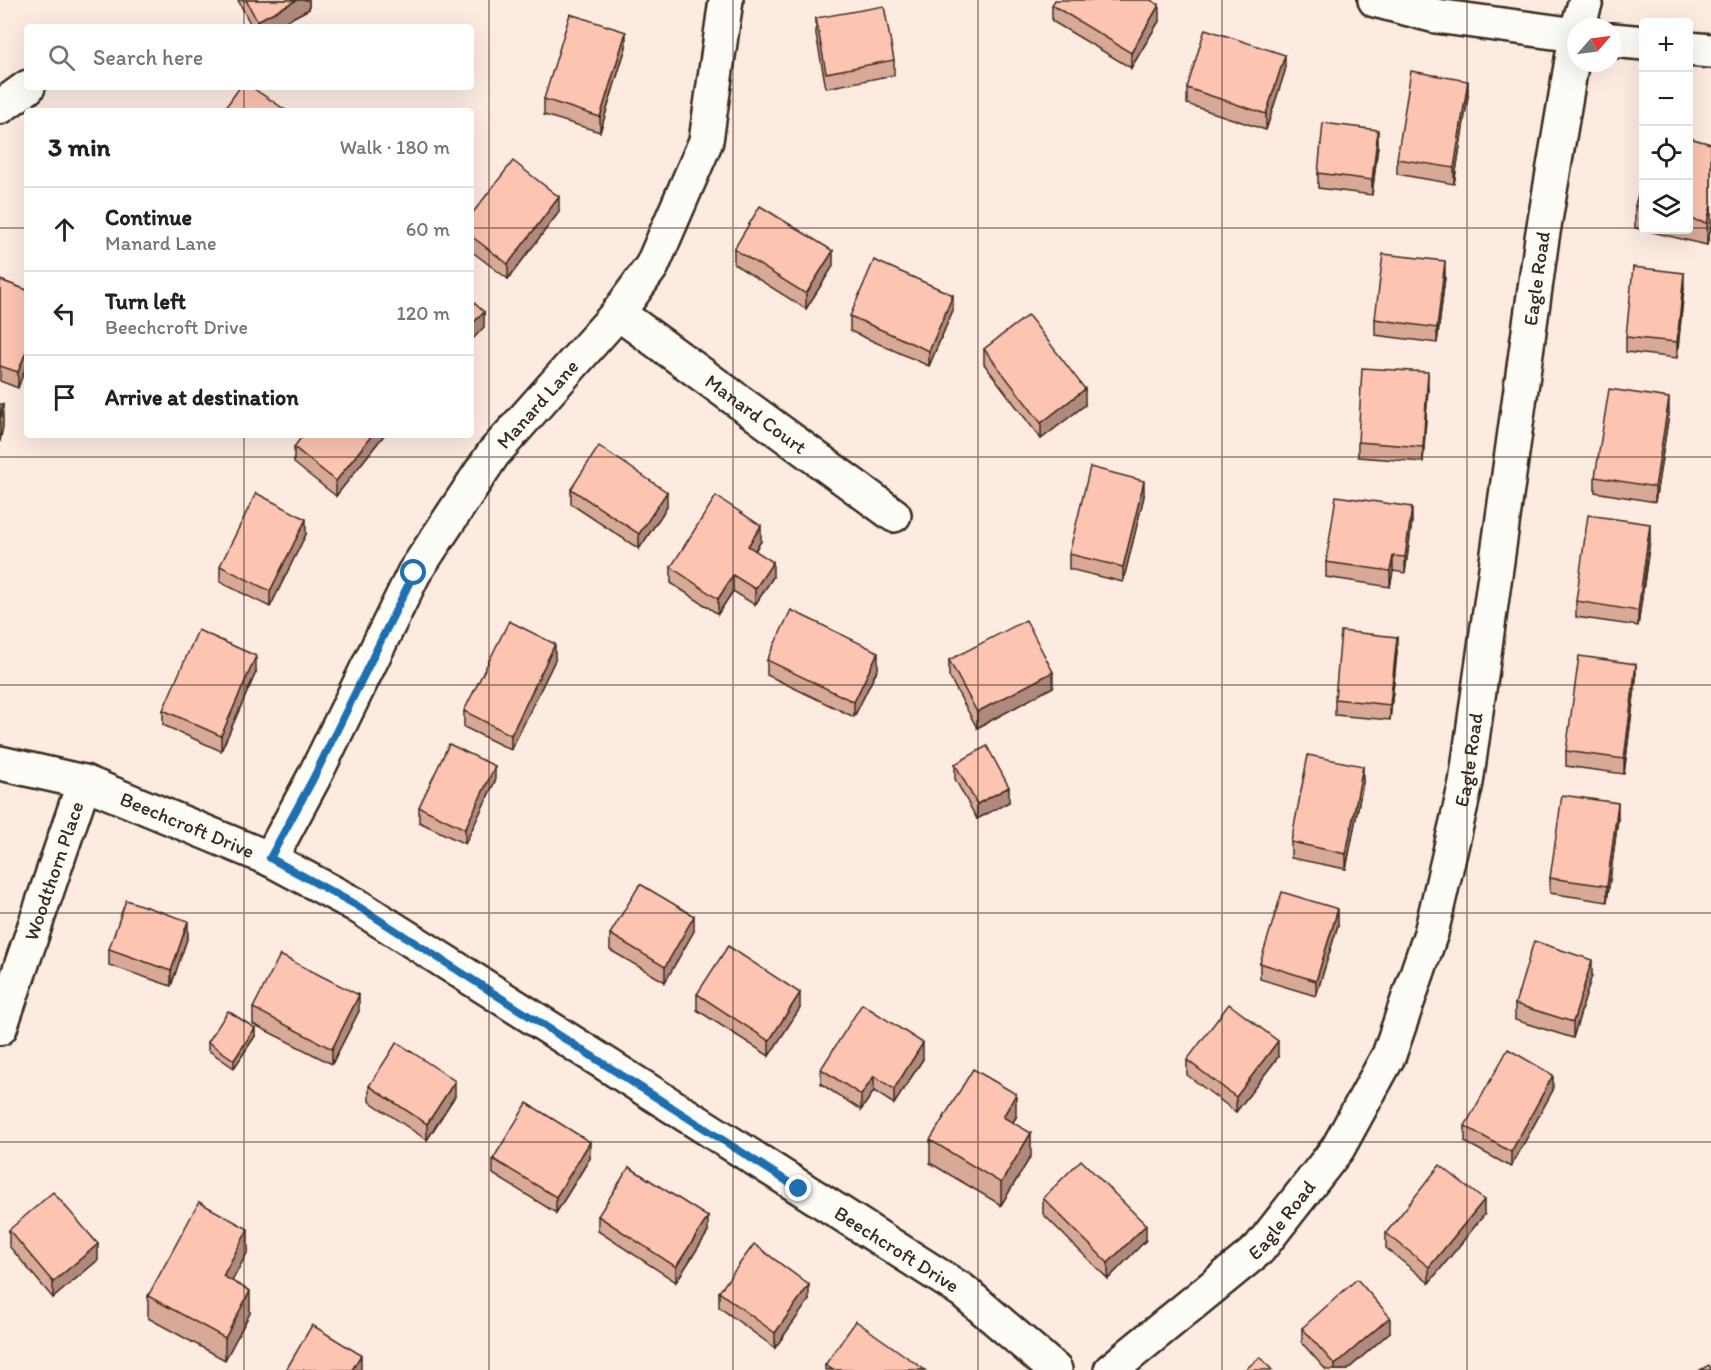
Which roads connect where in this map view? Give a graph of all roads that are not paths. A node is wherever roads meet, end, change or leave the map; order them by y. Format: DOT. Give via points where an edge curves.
graph roads {
  1 [pos="726,0"];
  2 [pos="1375,0"];
  3 [pos="1586,0"];
  4 [pos="1581,18"];
  5 [pos="1567,34"];
  6 [pos="1621,41"];
  7 [pos="1639,43"];
  8 [pos="1693,49"];
  9 [pos="1711,51"];
  10 [pos="1570,72"];
  11 [pos="24,90"];
  12 [pos="0,107"];
  13 [pos="618,313"];
  14 [pos="894,516"];
  15 [pos="0,763"];
  16 [pos="84,782"];
  17 [pos="270,858"];
  18 [pos="0,1028"];
  19 [pos="1055,1370"];
  20 [pos="1111,1370"];
  1 -- 13 [label="street, Manard Lane" via="706,141 652,266"];
  2 -- 5 [label="street" via="1436,15"];
  3 -- 4 [label="street"];
  6 -- 7 [label="street"];
  8 -- 9 [label="street"];
  10 -- 20 [label="street, Eagle Road" via="1542,238 1466,783 1431,933 1389,1055 1338,1148 1259,1250"];
  11 -- 12 [label="street"];
  13 -- 14 [label="street, Manard Court"];
  13 -- 17 [label="street, Manard Lane" via="493,454 414,573"];
  15 -- 16 [label="street, Beechcroft Drive"];
  16 -- 17 [label="street, Beechcroft Drive"];
  16 -- 18 [label="street, Woodthorn Place"];
  17 -- 19 [label="street, Beechcroft Drive" via="356,905 963,1291"];
}
